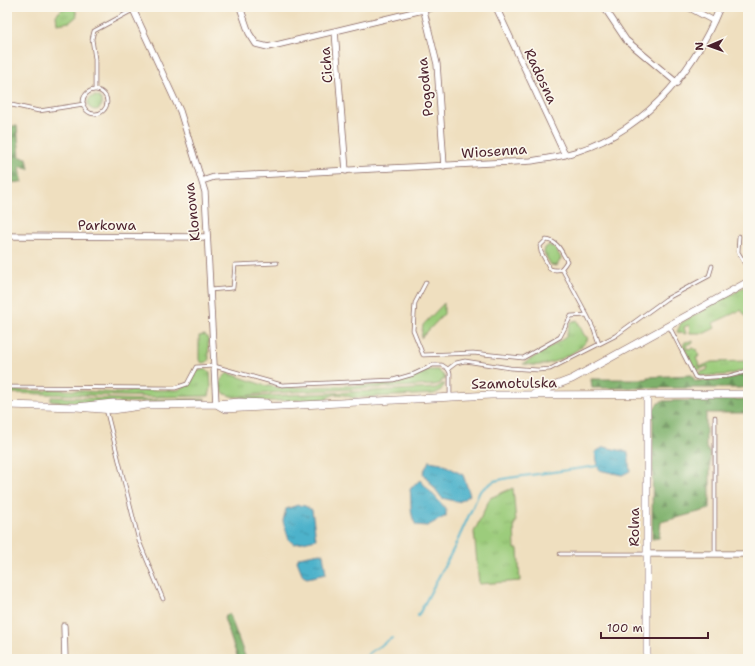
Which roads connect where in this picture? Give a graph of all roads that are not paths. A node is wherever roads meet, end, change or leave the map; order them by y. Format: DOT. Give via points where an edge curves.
graph roads {
  1 [pos="240,7"];
  2 [pos="435,7"];
  3 [pos="496,7"];
  4 [pos="604,7"];
  5 [pos="688,7"];
  6 [pos="720,7"];
  7 [pos="132,8"];
  8 [pos="424,8"];
  9 [pos="714,21"];
  10 [pos="335,31"];
  11 [pos="677,83"];
  12 [pos="95,90"];
  13 [pos="7,104"];
  14 [pos="84,104"];
  15 [pos="565,155"];
  16 [pos="444,166"];
  17 [pos="346,171"];
  18 [pos="202,181"];
  19 [pos="7,236"];
  20 [pos="739,236"];
  21 [pos="207,237"];
  22 [pos="277,263"];
  23 [pos="712,266"];
  24 [pos="748,268"];
  25 [pos="562,269"];
  26 [pos="426,282"];
  27 [pos="748,282"];
  28 [pos="210,290"];
  29 [pos="587,315"];
  30 [pos="669,326"];
  31 [pos="598,344"];
  32 [pos="214,366"];
  33 [pos="448,369"];
  34 [pos="748,370"];
  35 [pos="7,387"];
  36 [pos="647,394"];
  37 [pos="748,394"];
  38 [pos="519,395"];
  39 [pos="450,397"];
  40 [pos="216,404"];
  41 [pos="7,405"];
  42 [pos="106,407"];
  43 [pos="715,417"];
  44 [pos="560,554"];
  45 [pos="647,554"];
  46 [pos="716,554"];
  47 [pos="748,554"];
  48 [pos="163,599"];
  49 [pos="64,626"];
  50 [pos="65,659"];
  51 [pos="647,659"];
  1 -- 10 [label="street, Cicha" via="249,33 256,44 268,47"];
  2 -- 8 [label="street"];
  3 -- 15 [label="street, Radosna"];
  4 -- 11 [label="street" via="626,40"];
  5 -- 9 [label="street"];
  6 -- 9 [label="street, Wiosenna"];
  7 -- 12 [label="lane" via="94,31 92,38"];
  7 -- 18 [label="street, Klonowa" via="180,111"];
  8 -- 10 [label="street"];
  8 -- 16 [label="street, Pogodna" via="437,64"];
  9 -- 11 [label="street, Wiosenna" via="698,53"];
  10 -- 17 [label="street, Cicha"];
  11 -- 15 [label="street, Wiosenna" via="656,106 632,124 595,144"];
  12 -- 14 [label="lane" via="88,93"];
  12 -- 14 [label="lane" via="102,92 106,98 105,110 98,114 90,113"];
  13 -- 14 [label="lane" via="39,111"];
  15 -- 16 [label="street, Wiosenna" via="531,161"];
  16 -- 17 [label="street, Wiosenna"];
  17 -- 18 [label="street, Wiosenna" via="214,177"];
  18 -- 21 [label="street, Klonowa" via="205,192"];
  19 -- 21 [label="street, Parkowa"];
  20 -- 24 [label="lane" via="738,252"];
  21 -- 28 [label="street, Klonowa"];
  22 -- 28 [label="lane" via="235,265 233,288"];
  23 -- 31 [label="lane" via="708,276 666,299 614,336"];
  25 -- 25 [label="lane" via="550,269 540,246 546,240 557,244 567,261"];
  25 -- 29 [label="lane"];
  26 -- 29 [label="lane" via="415,303 413,330 423,355 473,353 523,358 560,336 571,316"];
  27 -- 30 [label="street"];
  28 -- 32 [label="street, Klonowa"];
  29 -- 31 [label="lane"];
  30 -- 34 [label="lane" via="698,378 729,376"];
  30 -- 38 [label="street" via="568,381 546,390"];
  31 -- 33 [label="lane" via="550,369 510,368 465,361 456,363"];
  32 -- 33 [label="lane" via="282,384 393,380 433,365 442,364"];
  32 -- 35 [label="lane" via="196,367 187,384 175,388"];
  32 -- 40 [label="street, Klonowa"];
  33 -- 39 [label="lane"];
  36 -- 37 [label="street, Szamotulska"];
  36 -- 38 [label="street, Szamotulska"];
  36 -- 45 [label="street, Rolna"];
  38 -- 39 [label="street, Szamotulska"];
  39 -- 40 [label="street, Szamotulska" via="225,409"];
  40 -- 42 [label="street, Szamotulska"];
  41 -- 42 [label="street, Szamotulska"];
  42 -- 48 [label="lane" via="138,541"];
  43 -- 46 [label="lane"];
  44 -- 45 [label="lane"];
  45 -- 46 [label="street"];
  45 -- 51 [label="street, Rolna"];
  46 -- 47 [label="street"];
  49 -- 50 [label="street"];
}
